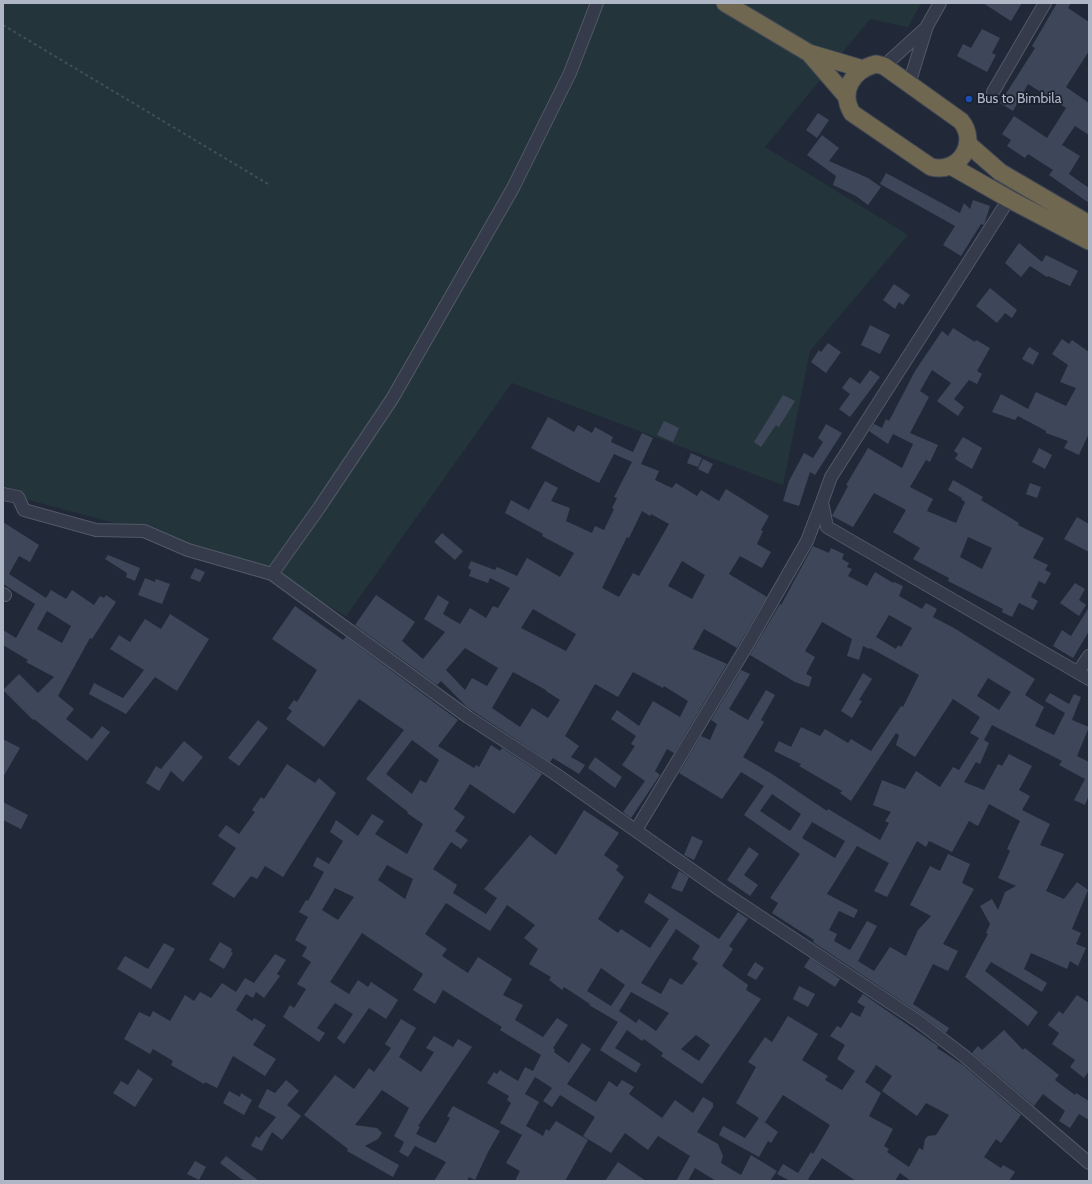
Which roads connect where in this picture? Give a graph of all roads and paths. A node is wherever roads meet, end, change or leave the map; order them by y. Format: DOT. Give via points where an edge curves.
graph roads {
  1 [pos="597,3"];
  2 [pos="725,3"];
  3 [pos="940,3"];
  4 [pos="1045,3"];
  5 [pos="3,25"];
  6 [pos="927,26"];
  7 [pos="809,53"];
  8 [pos="884,66"];
  9 [pos="863,69"];
  10 [pos="910,84"];
  11 [pos="993,92"];
  12 [pos="846,97"];
  13 [pos="968,144"];
  14 [pos="951,166"];
  15 [pos="268,184"];
  16 [pos="1009,199"];
  17 [pos="1089,223"];
  18 [pos="1089,241"];
  19 [pos="3,494"];
  20 [pos="822,502"];
  21 [pos="272,574"];
  22 [pos="1089,656"];
  23 [pos="1078,672"];
  24 [pos="1089,679"];
  25 [pos="636,830"];
  26 [pos="1089,1163"];
  1 -- 21 [label="street" via="570,73 513,188 392,399"];
  2 -- 7 [label="highway"];
  3 -- 6 [label="street"];
  4 -- 11 [label="street"];
  5 -- 15 [label="path"];
  6 -- 8 [label="street"];
  6 -- 10 [label="street"];
  7 -- 9 [label="highway"];
  7 -- 12 [label="highway"];
  8 -- 9 [label="highway" via="876,64"];
  8 -- 10 [label="highway"];
  9 -- 12 [label="highway" via="850,84"];
  10 -- 13 [label="highway" via="962,121 967,128"];
  12 -- 14 [label="highway" via="852,113 931,167 940,169"];
  13 -- 14 [label="highway" via="960,160"];
  13 -- 17 [label="highway" via="1000,172"];
  14 -- 16 [label="highway"];
  16 -- 18 [label="highway"];
  16 -- 20 [label="street" via="831,477"];
  19 -- 21 [label="street" via="18,497 24,510 96,530 144,531 188,550"];
  20 -- 23 [label="street" via="827,527"];
  20 -- 25 [label="street" via="807,541"];
  21 -- 25 [label="street" via="468,717"];
  22 -- 23 [label="street"];
  23 -- 24 [label="street"];
  25 -- 26 [label="street" via="963,1054"];
}
